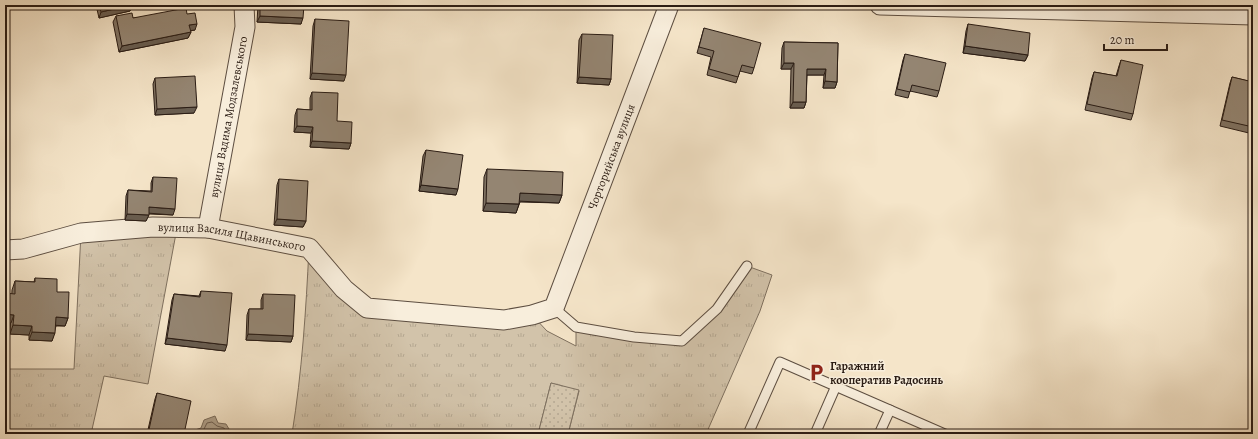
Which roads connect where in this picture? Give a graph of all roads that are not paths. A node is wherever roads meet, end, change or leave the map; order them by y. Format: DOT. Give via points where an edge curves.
graph roads {
  1 [pos="244,5"];
  2 [pos="668,5"];
  3 [pos="880,5"];
  4 [pos="1253,15"];
  5 [pos="208,228"];
  6 [pos="5,250"];
  7 [pos="747,266"];
  8 [pos="554,308"];
  9 [pos="836,386"];
  10 [pos="890,410"];
  11 [pos="748,434"];
  12 [pos="815,434"];
  13 [pos="879,434"];
  14 [pos="945,434"];
  1 -- 5 [label="street, вулиця Вадима Модзалевського" via="245,27"];
  2 -- 8 [label="street, Чорторийська вулиця"];
  3 -- 4 [label="street"];
  5 -- 6 [label="street, вулиця Василя Щавинського" via="153,227 81,233 23,250"];
  5 -- 8 [label="street, вулиця Василя Щавинського" via="309,248 344,289 367,308 504,320 532,316"];
  7 -- 8 [label="lane" via="716,309 682,342 576,327"];
  9 -- 10 [label="lane"];
  9 -- 11 [label="lane" via="780,362"];
  9 -- 12 [label="lane"];
  10 -- 13 [label="lane"];
  10 -- 14 [label="lane"];
}
